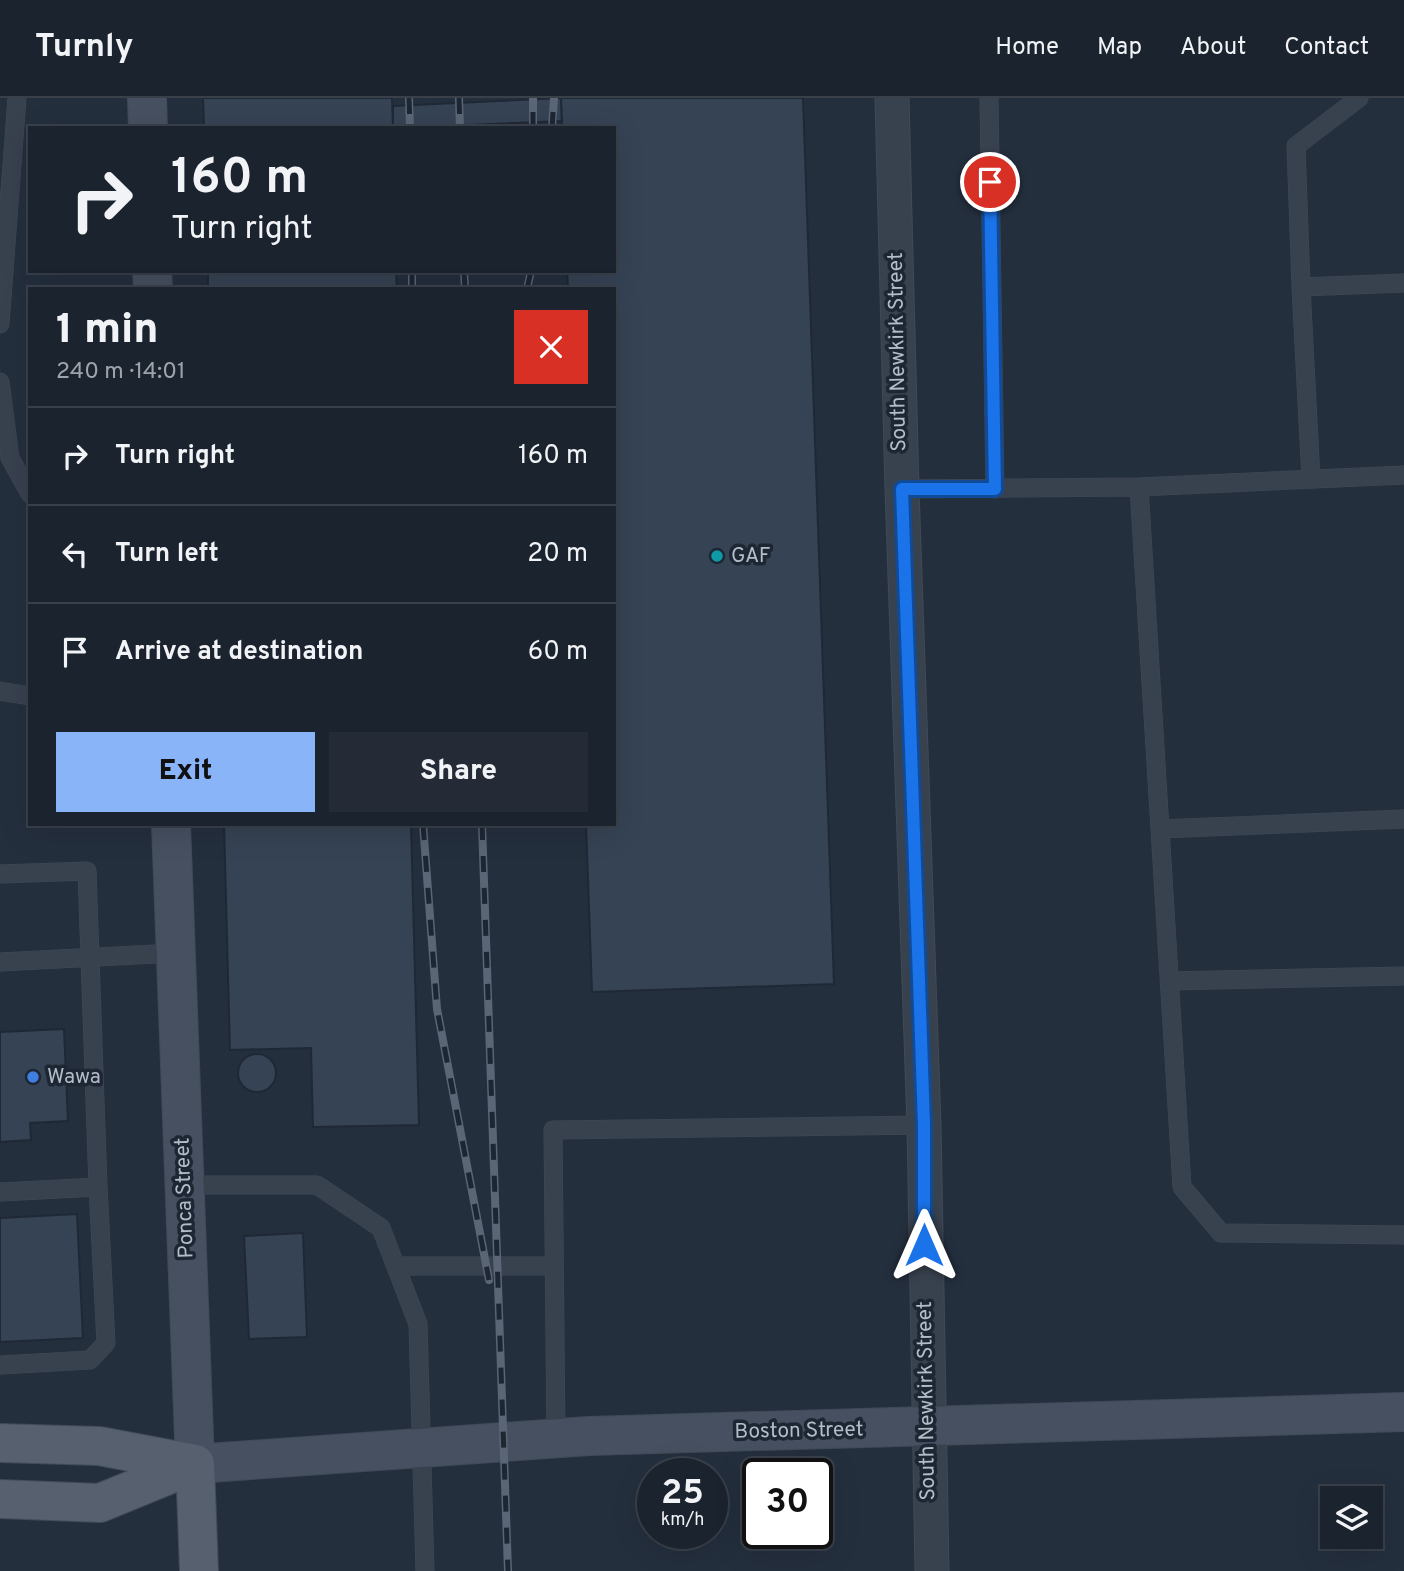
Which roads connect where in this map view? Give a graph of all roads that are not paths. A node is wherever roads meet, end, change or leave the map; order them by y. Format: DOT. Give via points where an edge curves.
graph roads {
  1 [pos="17,98"];
  2 [pos="147,98"];
  3 [pos="892,98"];
  4 [pos="989,98"];
  5 [pos="1359,98"];
  6 [pos="148,126"];
  7 [pos="1404,283"];
  8 [pos="1301,287"];
  9 [pos="0,324"];
  10 [pos="0,382"];
  11 [pos="1404,475"];
  12 [pos="1311,479"];
  13 [pos="1139,487"];
  14 [pos="902,489"];
  15 [pos="995,489"];
  16 [pos="28,490"];
  17 [pos="0,691"];
  18 [pos="28,696"];
  19 [pos="1404,819"];
  20 [pos="171,826"];
  21 [pos="1160,829"];
  22 [pos="0,874"];
  23 [pos="175,953"];
  24 [pos="89,957"];
  25 [pos="0,962"];
  26 [pos="1404,976"];
  27 [pos="1169,981"];
  28 [pos="924,1125"];
  29 [pos="184,1185"];
  30 [pos="98,1187"];
  31 [pos="0,1192"];
  32 [pos="1404,1235"];
  33 [pos="554,1265"];
  34 [pos="398,1266"];
  35 [pos="0,1364"];
  36 [pos="1404,1412"];
  37 [pos="928,1427"];
  38 [pos="556,1439"];
  39 [pos="0,1443"];
  40 [pos="422,1448"];
  41 [pos="195,1464"];
  42 [pos="0,1499"];
  43 [pos="198,1571"];
  44 [pos="425,1571"];
  45 [pos="932,1571"];
  1 -- 9 [label="lane"];
  2 -- 6 [label="main road"];
  3 -- 14 [label="street, South Newkirk Street"];
  4 -- 15 [label="lane"];
  5 -- 8 [label="lane" via="1296,146"];
  7 -- 8 [label="lane"];
  8 -- 12 [label="lane"];
  10 -- 16 [label="lane" via="10,458"];
  11 -- 12 [label="lane"];
  12 -- 13 [label="lane"];
  13 -- 15 [label="lane"];
  13 -- 21 [label="lane"];
  14 -- 15 [label="lane"];
  14 -- 28 [label="street, South Newkirk Street"];
  17 -- 18 [label="lane"];
  19 -- 21 [label="lane"];
  20 -- 23 [label="main road, Ponca Street"];
  21 -- 27 [label="lane"];
  22 -- 24 [label="lane" via="87,871"];
  23 -- 24 [label="lane"];
  23 -- 29 [label="main road, Ponca Street"];
  24 -- 25 [label="lane"];
  24 -- 30 [label="lane"];
  26 -- 27 [label="lane"];
  27 -- 32 [label="lane" via="1182,1187 1221,1233"];
  28 -- 33 [label="lane" via="553,1130"];
  28 -- 37 [label="street, South Newkirk Street"];
  29 -- 34 [label="lane" via="317,1185 381,1228"];
  29 -- 41 [label="main road, Ponca Street"];
  30 -- 31 [label="lane"];
  30 -- 35 [label="lane" via="106,1343 90,1360"];
  33 -- 34 [label="lane"];
  33 -- 38 [label="lane"];
  34 -- 40 [label="lane" via="418,1324"];
  36 -- 37 [label="main road, Boston Street"];
  37 -- 38 [label="main road, Boston Street"];
  37 -- 45 [label="street, South Newkirk Street"];
  38 -- 40 [label="main road, Boston Street"];
  39 -- 41 [label="main road" via="99,1446"];
  40 -- 41 [label="main road, Boston Street"];
  40 -- 44 [label="lane"];
  41 -- 42 [label="main road" via="100,1503"];
  41 -- 43 [label="main road, Ponca Street"];
}
